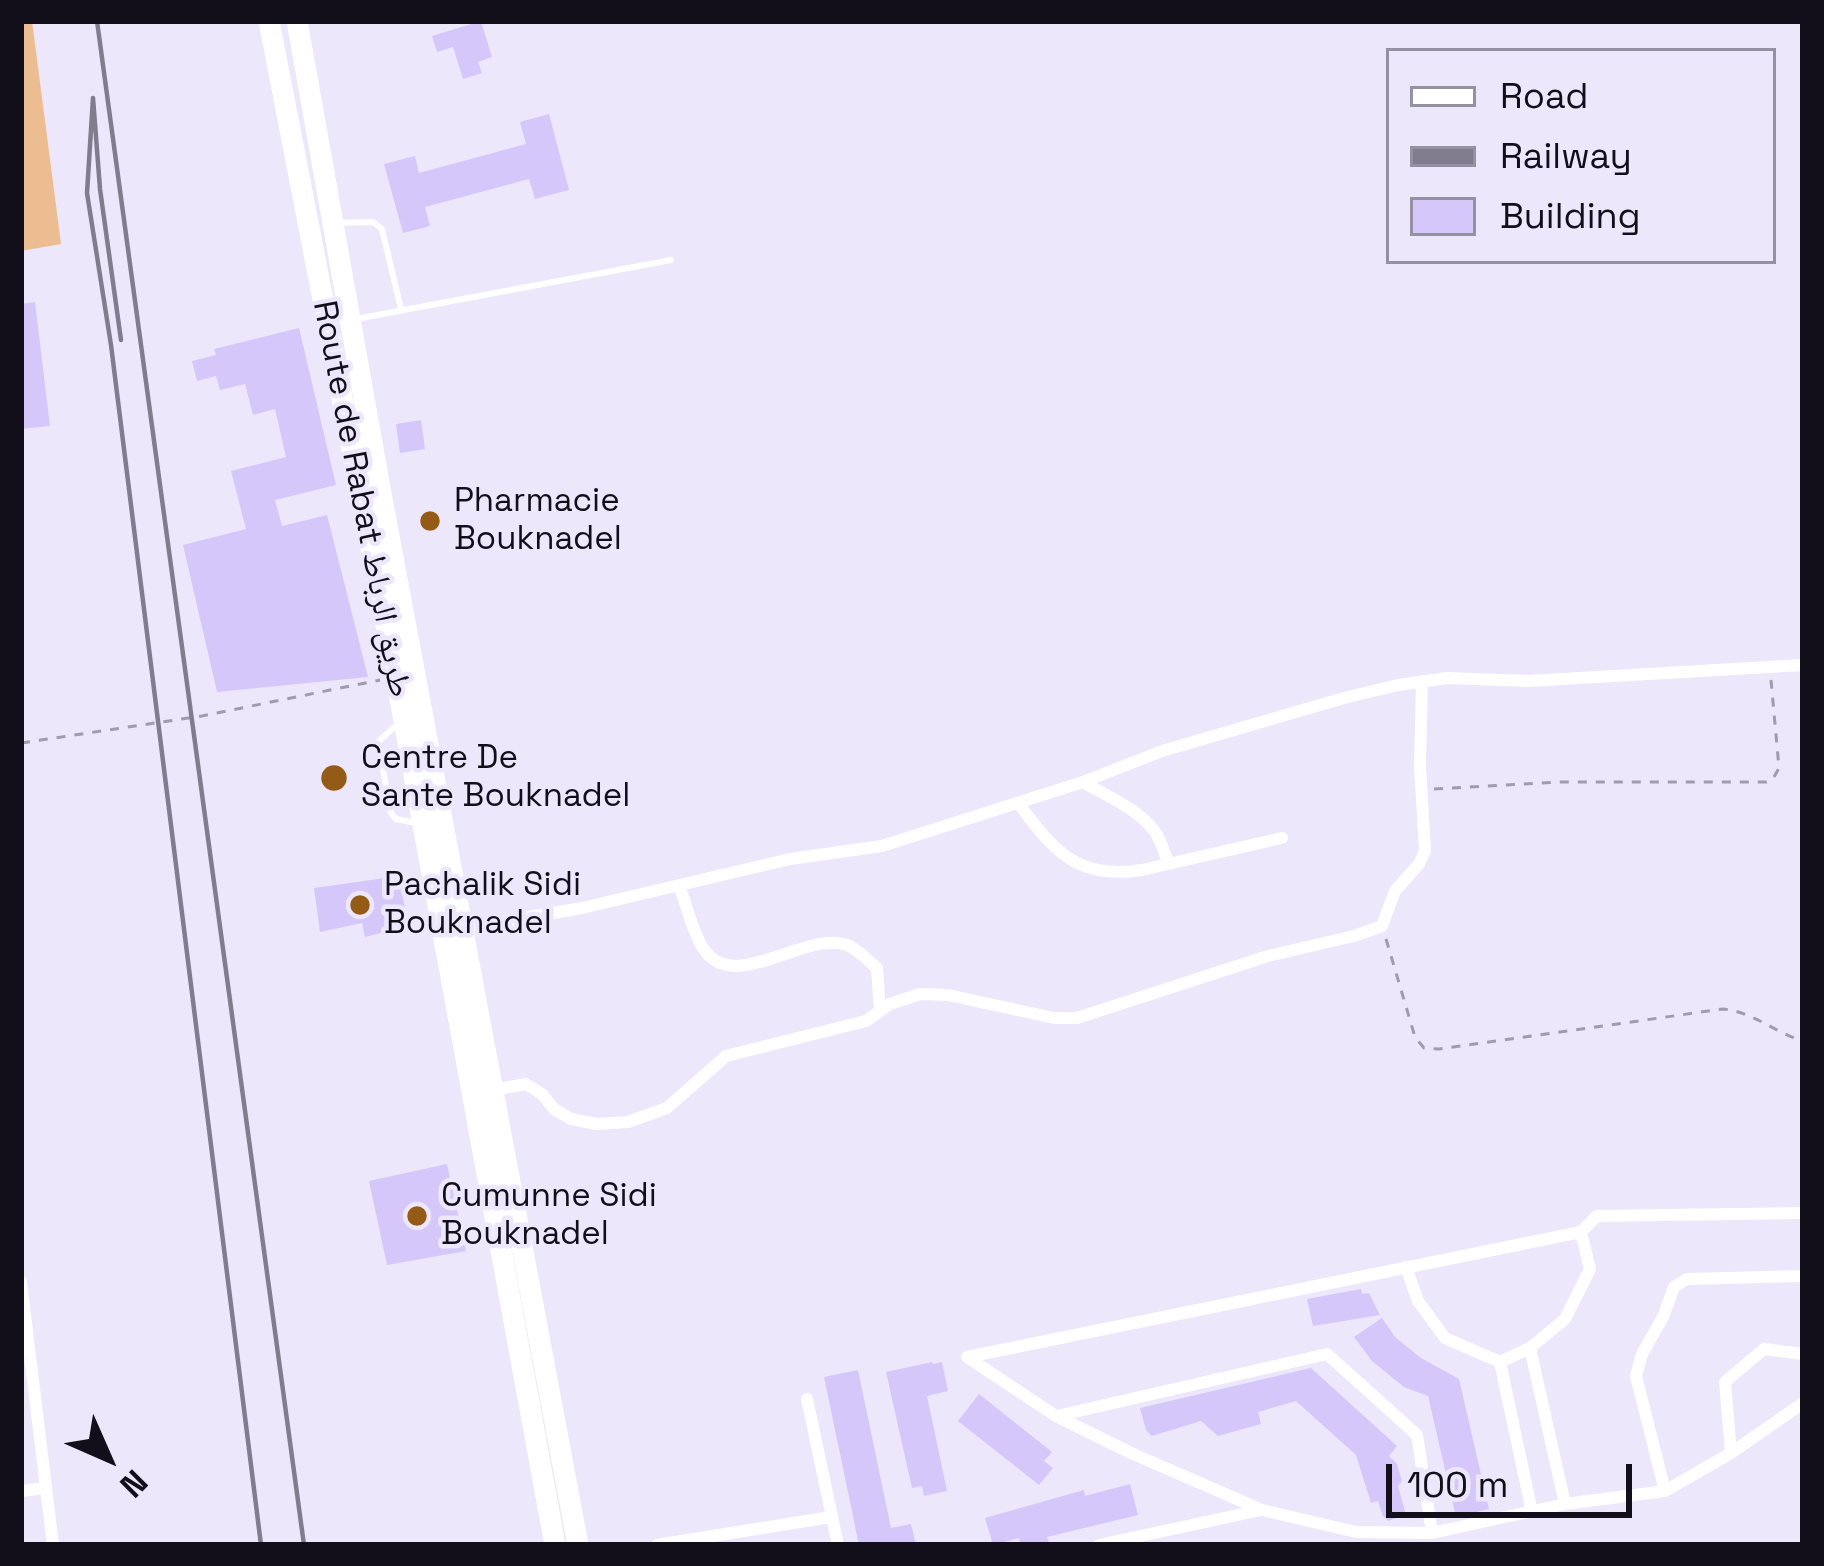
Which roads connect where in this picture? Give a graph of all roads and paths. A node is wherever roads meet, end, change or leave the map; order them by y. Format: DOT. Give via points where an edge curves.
graph roads {
  1 [pos="269,21"];
  2 [pos="297,21"];
  3 [pos="333,223"];
  4 [pos="671,260"];
  5 [pos="401,309"];
  6 [pos="349,320"];
  7 [pos="372,501"];
  8 [pos="1803,665"];
  9 [pos="1770,667"];
  10 [pos="396,676"];
  11 [pos="1422,681"];
  12 [pos="414,721"];
  13 [pos="21,742"];
  14 [pos="1083,782"];
  15 [pos="1420,790"];
  16 [pos="1018,803"];
  17 [pos="1282,838"];
  18 [pos="1169,864"];
  19 [pos="679,886"];
  20 [pos="1382,926"];
  21 [pos="464,928"];
  22 [pos="880,1011"];
  23 [pos="1803,1041"];
  24 [pos="476,1054"];
  25 [pos="493,1090"];
  26 [pos="1803,1213"];
  27 [pos="1581,1232"];
  28 [pos="1406,1267"];
  29 [pos="1803,1276"];
  30 [pos="21,1282"];
  31 [pos="24,1341"];
  32 [pos="1530,1348"];
  33 [pos="1803,1354"];
  34 [pos="1500,1362"];
  35 [pos="807,1399"];
  36 [pos="1803,1404"];
  37 [pos="36,1414"];
  38 [pos="1056,1416"];
  39 [pos="21,1417"];
  40 [pos="1731,1454"];
  41 [pos="46,1488"];
  42 [pos="21,1491"];
  43 [pos="1665,1491"];
  44 [pos="1565,1504"];
  45 [pos="1262,1510"];
  46 [pos="1532,1511"];
  47 [pos="831,1517"];
  48 [pos="1432,1533"];
  49 [pos="53,1545"];
  50 [pos="555,1545"];
  51 [pos="578,1545"];
  52 [pos="657,1545"];
  53 [pos="838,1545"];
  54 [pos="1099,1545"];
  1 -- 7 [label="main road, Route de Rabat طريق الرباط"];
  2 -- 3 [label="main road, Route de Rabat طريق الرباط"];
  3 -- 5 [label="lane" via="382,229"];
  3 -- 6 [label="main road, Route de Rabat طريق الرباط"];
  4 -- 5 [label="lane"];
  5 -- 6 [label="lane"];
  6 -- 7 [label="main road, Route de Rabat طريق الرباط"];
  7 -- 10 [label="main road, Route de Rabat طريق الرباط"];
  7 -- 12 [label="main road, Route de Rabat طريق الرباط"];
  8 -- 9 [label="street"];
  9 -- 11 [label="street"];
  9 -- 15 [label="path" via="1779,768 1766,782"];
  10 -- 12 [label="main road, Route de Rabat طريق الرباط"];
  10 -- 13 [label="path"];
  11 -- 14 [label="street" via="1162,751"];
  11 -- 15 [label="street"];
  12 -- 21 [label="main road, Route de Rabat طريق الرباط"];
  12 -- 24 [label="main road, Route de Rabat طريق الرباط" via="423,825"];
  14 -- 16 [label="street"];
  14 -- 18 [label="street" via="1143,820"];
  15 -- 20 [label="street" via="1425,851 1395,891"];
  16 -- 18 [label="street" via="1048,843 1081,865 1120,873"];
  16 -- 19 [label="street" via="882,846"];
  17 -- 18 [label="street"];
  19 -- 21 [label="street"];
  19 -- 22 [label="street" via="704,950 717,962 734,968 843,943 877,968"];
  20 -- 22 [label="street" via="1077,1018 934,994"];
  20 -- 23 [label="path" via="1424,1048 1723,1009"];
  21 -- 24 [label="main road, Route de Rabat طريق الرباط"];
  22 -- 25 [label="street" via="727,1056 667,1108 628,1122 571,1119 526,1084"];
  24 -- 25 [label="main road, Route de Rabat طريق الرباط"];
  24 -- 50 [label="main road, Route de Rabat طريق الرباط"];
  25 -- 51 [label="main road, Route de Rabat طريق الرباط"];
  26 -- 27 [label="street" via="1599,1216"];
  27 -- 28 [label="street"];
  27 -- 32 [label="street" via="1591,1269 1565,1319"];
  28 -- 34 [label="street" via="1444,1337"];
  28 -- 38 [label="street" via="967,1357"];
  29 -- 43 [label="street" via="1687,1279 1673,1287 1636,1376"];
  30 -- 31 [label="street"];
  31 -- 37 [label="street"];
  32 -- 34 [label="street"];
  32 -- 44 [label="street"];
  33 -- 40 [label="street" via="1764,1349 1725,1382"];
  34 -- 46 [label="street"];
  35 -- 47 [label="street"];
  36 -- 40 [label="street"];
  37 -- 39 [label="street"];
  37 -- 41 [label="street"];
  38 -- 45 [label="street"];
  38 -- 48 [label="street" via="1327,1354 1417,1435"];
  40 -- 43 [label="street"];
  41 -- 42 [label="street"];
  41 -- 49 [label="street"];
  43 -- 44 [label="street"];
  44 -- 46 [label="street"];
  45 -- 48 [label="street" via="1355,1532"];
  45 -- 54 [label="street"];
  46 -- 48 [label="street"];
  47 -- 52 [label="street"];
  47 -- 53 [label="street"];
}
